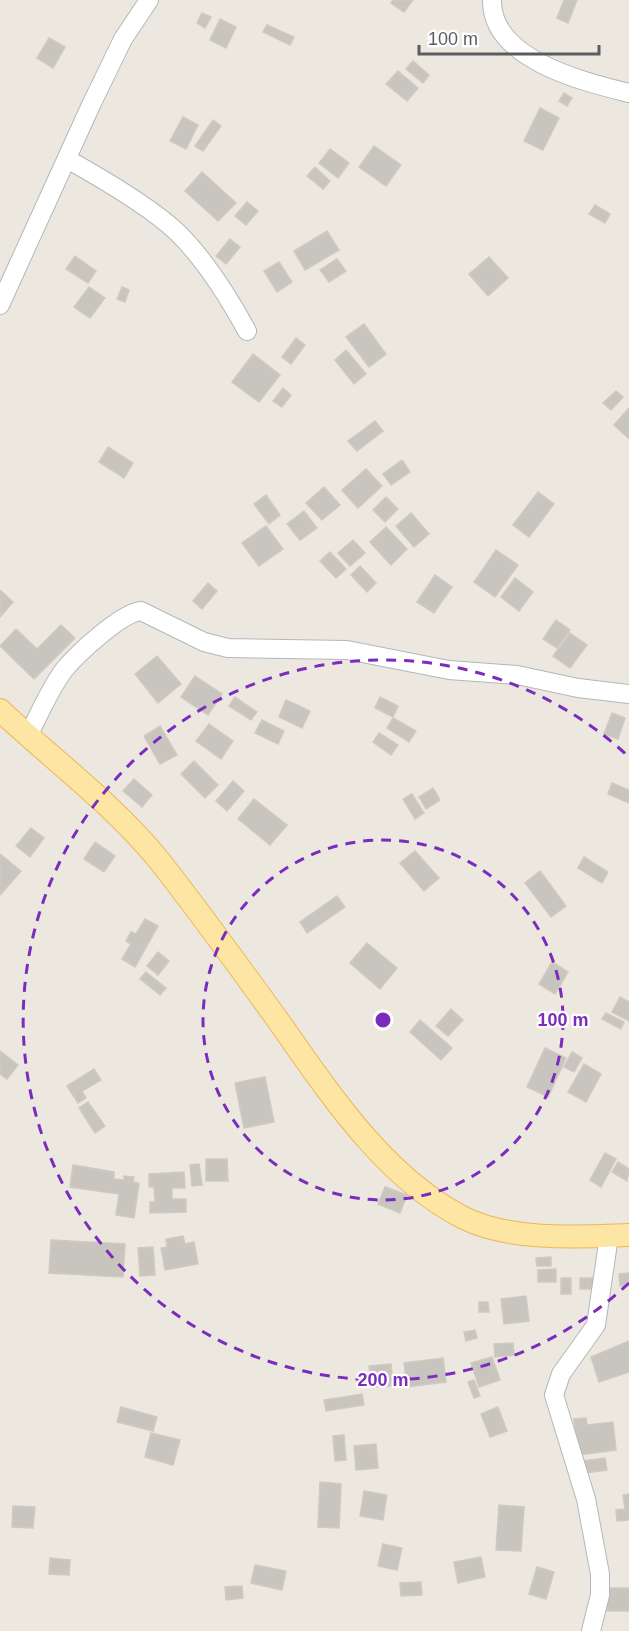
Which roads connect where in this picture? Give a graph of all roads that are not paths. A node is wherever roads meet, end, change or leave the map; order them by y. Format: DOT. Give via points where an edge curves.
graph roads {
  1 [pos="149,0"];
  2 [pos="492,0"];
  3 [pos="629,93"];
  4 [pos="68,159"];
  5 [pos="0,305"];
  6 [pos="247,331"];
  7 [pos="629,694"];
  8 [pos="0,710"];
  9 [pos="28,736"];
  10 [pos="619,1235"];
  11 [pos="591,1631"];
  1 -- 4 [label="street" via="123,39"];
  2 -- 3 [label="street" via="499,26 522,53 566,74"];
  4 -- 5 [label="street"];
  4 -- 6 [label="street" via="177,233 226,292"];
  7 -- 9 [label="street" via="517,675 449,670 347,650 228,648 204,642 141,611 129,612 65,669"];
  8 -- 9 [label="main road"];
  9 -- 10 [label="main road" via="124,821 157,858 320,1078 376,1148 420,1190 465,1219 522,1235"];
  10 -- 11 [label="street" via="596,1325 561,1374 554,1395 586,1499 600,1574 600,1595"];
}
